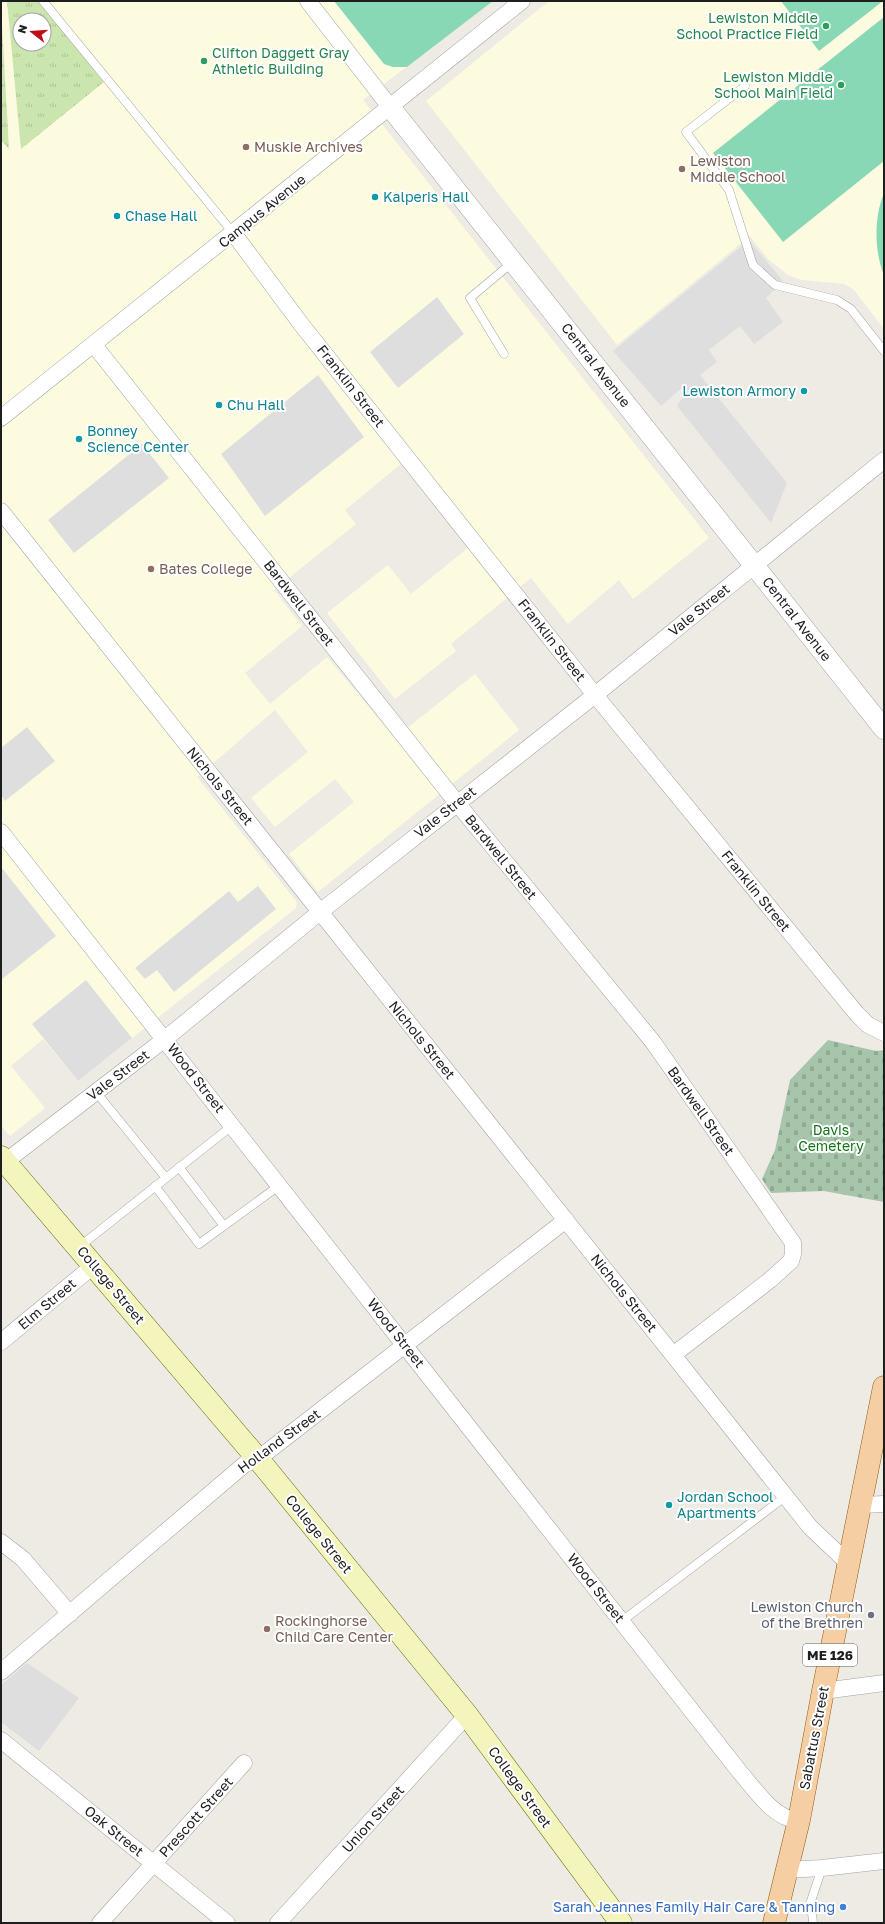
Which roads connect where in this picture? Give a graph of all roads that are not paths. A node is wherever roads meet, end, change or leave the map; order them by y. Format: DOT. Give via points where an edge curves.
graph roads {
  1 [pos="43,1"];
  2 [pos="308,1"];
  3 [pos="522,1"];
  4 [pos="745,86"];
  5 [pos="390,107"];
  6 [pos="234,234"];
  7 [pos="514,261"];
  8 [pos="94,345"];
  9 [pos="884,351"];
  10 [pos="504,354"];
  11 [pos="1,418"];
  12 [pos="884,460"];
  13 [pos="1,511"];
  14 [pos="755,565"];
  15 [pos="595,695"];
  16 [pos="884,729"];
  17 [pos="457,803"];
  18 [pos="1,832"];
  19 [pos="320,912"];
  20 [pos="884,1033"];
  21 [pos="165,1039"];
  22 [pos="96,1092"];
  23 [pos="233,1125"];
  24 [pos="3,1159"];
  25 [pos="179,1166"];
  26 [pos="166,1178"];
  27 [pos="280,1185"];
  28 [pos="155,1186"];
  29 [pos="566,1220"];
  30 [pos="224,1226"];
  31 [pos="79,1247"];
  32 [pos="93,1266"];
  33 [pos="1,1342"];
  34 [pos="406,1346"];
  35 [pos="673,1355"];
  36 [pos="884,1387"];
  37 [pos="258,1459"];
  38 [pos="786,1496"];
  39 [pos="884,1504"];
  40 [pos="861,1505"];
  41 [pos="1,1542"];
  42 [pos="849,1564"];
  43 [pos="70,1614"];
  44 [pos="622,1621"];
  45 [pos="1,1672"];
  46 [pos="884,1683"];
  47 [pos="823,1691"];
  48 [pos="467,1715"];
  49 [pos="1,1740"];
  50 [pos="244,1763"];
  51 [pos="798,1820"];
  52 [pos="884,1861"];
  53 [pos="154,1864"];
  54 [pos="822,1868"];
  55 [pos="788,1870"];
  56 [pos="100,1923"];
  57 [pos="227,1923"];
  58 [pos="278,1923"];
  59 [pos="621,1923"];
  60 [pos="774,1923"];
  61 [pos="812,1923"];
  1 -- 6 [label="lane"];
  2 -- 5 [label="street, Central Avenue"];
  3 -- 5 [label="street, Campus Avenue"];
  4 -- 9 [label="lane" via="686,132 730,190 753,265 775,285 837,300 851,308"];
  5 -- 6 [label="street, Campus Avenue"];
  5 -- 7 [label="street, Central Avenue"];
  6 -- 8 [label="street, Campus Avenue"];
  6 -- 15 [label="street, Franklin Street"];
  7 -- 10 [label="lane" via="470,298"];
  7 -- 14 [label="street, Central Avenue"];
  8 -- 11 [label="street, Campus Avenue"];
  8 -- 17 [label="street, Bardwell Street"];
  12 -- 14 [label="street, Vale Street"];
  13 -- 19 [label="street, Nichols Street"];
  14 -- 15 [label="street, Vale Street"];
  14 -- 16 [label="street, Central Avenue"];
  15 -- 17 [label="street, Vale Street"];
  15 -- 20 [label="street, Franklin Street" via="857,1014 868,1025"];
  17 -- 19 [label="street, Vale Street"];
  17 -- 35 [label="street, Bardwell Street" via="653,1042 793,1243 794,1254 791,1261"];
  18 -- 21 [label="street, Wood Street"];
  19 -- 21 [label="street, Vale Street"];
  19 -- 29 [label="street, Nichols Street"];
  21 -- 22 [label="street, Vale Street"];
  21 -- 23 [label="street, Wood Street"];
  22 -- 24 [label="street, Vale Street"];
  22 -- 26 [label="lane"];
  23 -- 25 [label="lane"];
  23 -- 27 [label="street, Wood Street"];
  24 -- 31 [label="main road, College Street"];
  25 -- 26 [label="lane"];
  25 -- 30 [label="lane"];
  26 -- 28 [label="lane"];
  27 -- 30 [label="lane"];
  27 -- 34 [label="street, Wood Street"];
  28 -- 30 [label="lane" via="199,1244"];
  28 -- 31 [label="lane"];
  29 -- 34 [label="street, Holland Street"];
  29 -- 35 [label="street, Nichols Street"];
  31 -- 32 [label="main road, College Street"];
  32 -- 33 [label="street, Elm Street"];
  32 -- 37 [label="main road, College Street"];
  34 -- 37 [label="street, Holland Street"];
  34 -- 44 [label="street, Wood Street"];
  35 -- 38 [label="street, Nichols Street"];
  36 -- 40 [label="main road, Sabattus Street / ME 126"];
  37 -- 43 [label="street, Holland Street" via="245,1464"];
  37 -- 48 [label="main road, College Street"];
  38 -- 42 [label="street, Nichols Street" via="810,1526"];
  38 -- 44 [label="lane"];
  39 -- 40 [label="street"];
  40 -- 42 [label="main road, Sabattus Street / ME 126"];
  41 -- 43 [label="street" via="23,1559"];
  42 -- 47 [label="main road, Sabattus Street / ME 126"];
  43 -- 45 [label="street, Holland Street"];
  44 -- 51 [label="street, Wood Street" via="739,1771 776,1813 790,1820"];
  46 -- 47 [label="street"];
  47 -- 51 [label="main road, Sabattus Street / ME 126"];
  48 -- 58 [label="street, Union Street"];
  48 -- 59 [label="main road, College Street"];
  49 -- 53 [label="street, Oak Street"];
  50 -- 53 [label="street, Prescott Street"];
  51 -- 55 [label="main road, Sabattus Street / ME 126"];
  52 -- 54 [label="street"];
  53 -- 56 [label="street, Prescott Street"];
  53 -- 57 [label="street, Oak Street"];
  54 -- 55 [label="street"];
  54 -- 61 [label="lane" via="811,1901"];
  55 -- 60 [label="main road, Sabattus Street / ME 126"];
}
